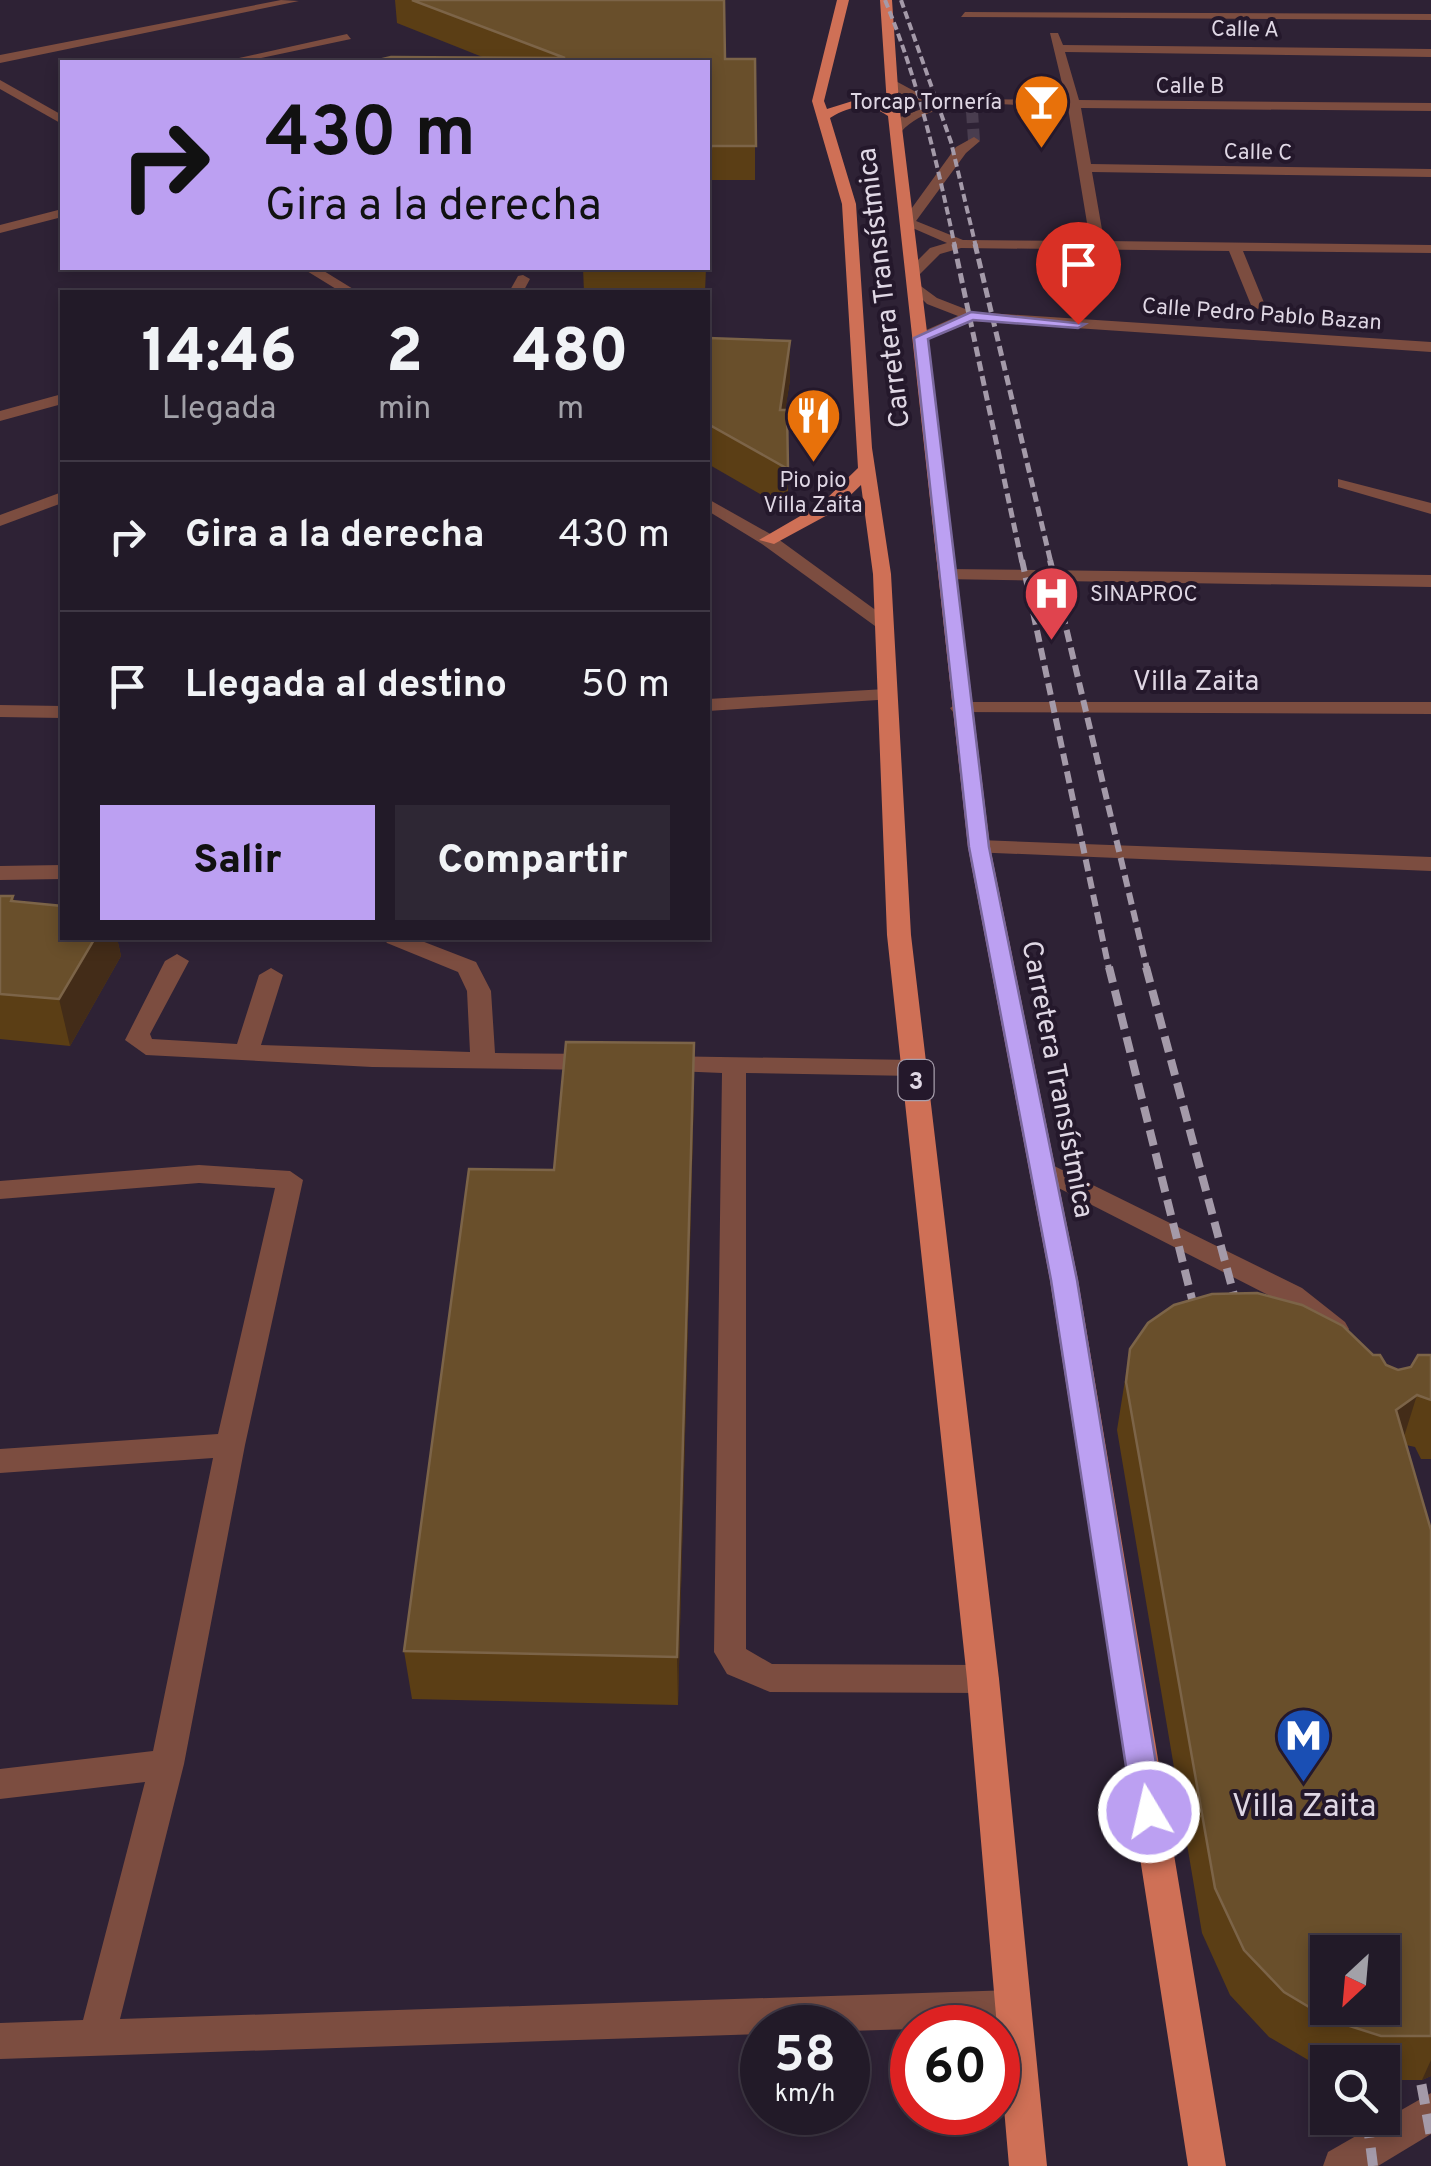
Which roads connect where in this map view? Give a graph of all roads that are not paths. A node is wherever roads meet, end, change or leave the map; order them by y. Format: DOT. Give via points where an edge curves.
graph roads {
  1 [pos="843,0"];
  2 [pos="886,0"];
  3 [pos="1100,0"];
  4 [pos="293,1"];
  5 [pos="1049,14"];
  6 [pos="964,15"];
  7 [pos="1095,15"];
  8 [pos="1431,18"];
  9 [pos="346,37"];
  10 [pos="1058,48"];
  11 [pos="1431,54"];
  12 [pos="0,59"];
  13 [pos="237,60"];
  14 [pos="884,83"];
  15 [pos="839,84"];
  16 [pos="4,90"];
  17 [pos="60,97"];
  18 [pos="33,103"];
  19 [pos="950,103"];
  20 [pos="1074,104"];
  21 [pos="1431,107"];
  22 [pos="824,117"];
  23 [pos="60,119"];
  24 [pos="896,122"];
  25 [pos="974,141"];
  26 [pos="1085,168"];
  27 [pos="1431,174"];
  28 [pos="60,214"];
  29 [pos="908,223"];
  30 [pos="0,229"];
  31 [pos="962,244"];
  32 [pos="1098,246"];
  33 [pos="1234,247"];
  34 [pos="1431,249"];
  35 [pos="312,270"];
  36 [pos="915,271"];
  37 [pos="918,288"];
  38 [pos="347,290"];
  39 [pos="1258,305"];
  40 [pos="971,316"];
  41 [pos="920,338"];
  42 [pos="1431,346"];
  43 [pos="60,399"];
  44 [pos="0,416"];
  45 [pos="866,470"];
  46 [pos="1344,483"];
  47 [pos="60,498"];
  48 [pos="710,505"];
  49 [pos="1431,509"];
  50 [pos="0,521"];
  51 [pos="768,540"];
  52 [pos="948,575"];
  53 [pos="1431,581"];
  54 [pos="882,622"];
  55 [pos="886,695"];
  56 [pos="710,704"];
  57 [pos="960,708"];
  58 [pos="1431,708"];
  59 [pos="0,711"];
  60 [pos="60,712"];
  61 [pos="979,847"];
  62 [pos="1431,864"];
  63 [pos="60,872"];
  64 [pos="0,873"];
  65 [pos="400,940"];
  66 [pos="177,961"];
  67 [pos="271,975"];
  68 [pos="246,1053"];
  69 [pos="482,1058"];
  70 [pos="734,1066"];
  71 [pos="914,1068"];
  72 [pos="1044,1170"];
  73 [pos="0,1190"];
  74 [pos="1352,1348"];
  75 [pos="230,1445"];
  76 [pos="0,1461"];
  77 [pos="983,1679"];
  78 [pos="167,1764"];
  79 [pos="0,1784"];
  80 [pos="1013,2005"];
  81 [pos="890,2011"];
  82 [pos="98,2034"];
  83 [pos="0,2041"];
  84 [pos="1020,2082"];
  85 [pos="1431,2112"];
  86 [pos="1028,2166"];
  87 [pos="1207,2166"];
  88 [pos="1342,2166"];
  1 -- 15 [label="main road, Carretera Transístmica / 3"];
  2 -- 14 [label="main road, Carretera Transístmica"];
  3 -- 7 [label="street"];
  4 -- 12 [label="street"];
  5 -- 6 [label="street"];
  5 -- 7 [label="street"];
  5 -- 10 [label="street"];
  7 -- 8 [label="street"];
  9 -- 13 [label="street"];
  10 -- 11 [label="street, Calle A"];
  10 -- 20 [label="street"];
  14 -- 15 [label="main road"];
  14 -- 19 [label="street, Calle B"];
  14 -- 24 [label="main road, Carretera Transístmica"];
  15 -- 22 [label="main road, Carretera Transístmica / 3" via="818,101"];
  16 -- 18 [label="street"];
  17 -- 18 [label="street"];
  18 -- 23 [label="street"];
  19 -- 20 [label="street, Calle B"];
  19 -- 24 [label="street, Calle B"];
  20 -- 21 [label="street, Calle B"];
  20 -- 26 [label="street"];
  22 -- 24 [label="main road" via="855,102 883,106"];
  22 -- 45 [label="main road, Carretera Transístmica / 3" via="849,204"];
  24 -- 29 [label="main road, Carretera Transístmica"];
  25 -- 29 [label="street" via="960,150"];
  26 -- 27 [label="street, Calle C"];
  26 -- 32 [label="street"];
  28 -- 30 [label="street"];
  29 -- 31 [label="street"];
  29 -- 36 [label="main road, Carretera Transístmica"];
  31 -- 32 [label="street"];
  31 -- 36 [label="street" via="935,251"];
  32 -- 33 [label="street"];
  33 -- 34 [label="street"];
  33 -- 39 [label="street"];
  35 -- 38 [label="street"];
  36 -- 37 [label="main road, Carretera Transístmica"];
  37 -- 40 [label="street, Calle Pedro Pablo Bazan"];
  37 -- 41 [label="main road, Carretera Transístmica"];
  40 -- 41 [label="street, Calle Pedro Pablo Bazan"];
  40 -- 42 [label="street, Calle Pedro Pablo Bazan"];
  41 -- 52 [label="main road, Carretera Transístmica"];
  43 -- 44 [label="street"];
  45 -- 51 [label="main road" via="827,508"];
  45 -- 54 [label="main road, Carretera Transístmica / 3" via="878,524"];
  46 -- 49 [label="street"];
  47 -- 50 [label="street"];
  48 -- 51 [label="street"];
  51 -- 54 [label="street"];
  52 -- 53 [label="street"];
  52 -- 57 [label="main road, Carretera Transístmica"];
  54 -- 55 [label="main road, Carretera Transístmica / 3"];
  55 -- 56 [label="street"];
  55 -- 71 [label="main road, Carretera Transístmica / 3"];
  57 -- 58 [label="street, Villa Zaita"];
  57 -- 61 [label="main road, Carretera Transístmica"];
  59 -- 60 [label="street"];
  61 -- 62 [label="street"];
  61 -- 72 [label="main road, Carretera Transístmica"];
  63 -- 64 [label="street"];
  65 -- 69 [label="street" via="468,967 479,991"];
  66 -- 68 [label="street" via="137,1040 152,1048"];
  67 -- 68 [label="street"];
  68 -- 69 [label="street"];
  69 -- 70 [label="street"];
  70 -- 71 [label="street"];
  70 -- 77 [label="street" via="730,1652 751,1673 770,1678"];
  71 -- 77 [label="main road, Carretera Transístmica / 3"];
  72 -- 74 [label="street" via="1292,1295"];
  72 -- 87 [label="main road, Carretera Transístmica"];
  73 -- 75 [label="street" via="199,1174 290,1180"];
  75 -- 76 [label="street"];
  75 -- 78 [label="street"];
  77 -- 80 [label="main road, Carretera Transístmica / 3"];
  78 -- 79 [label="street"];
  78 -- 82 [label="street"];
  81 -- 82 [label="street"];
  82 -- 83 [label="street"];
  84 -- 86 [label="main road, Carretera Transístmica / 3"];
  85 -- 88 [label="street"];
}
